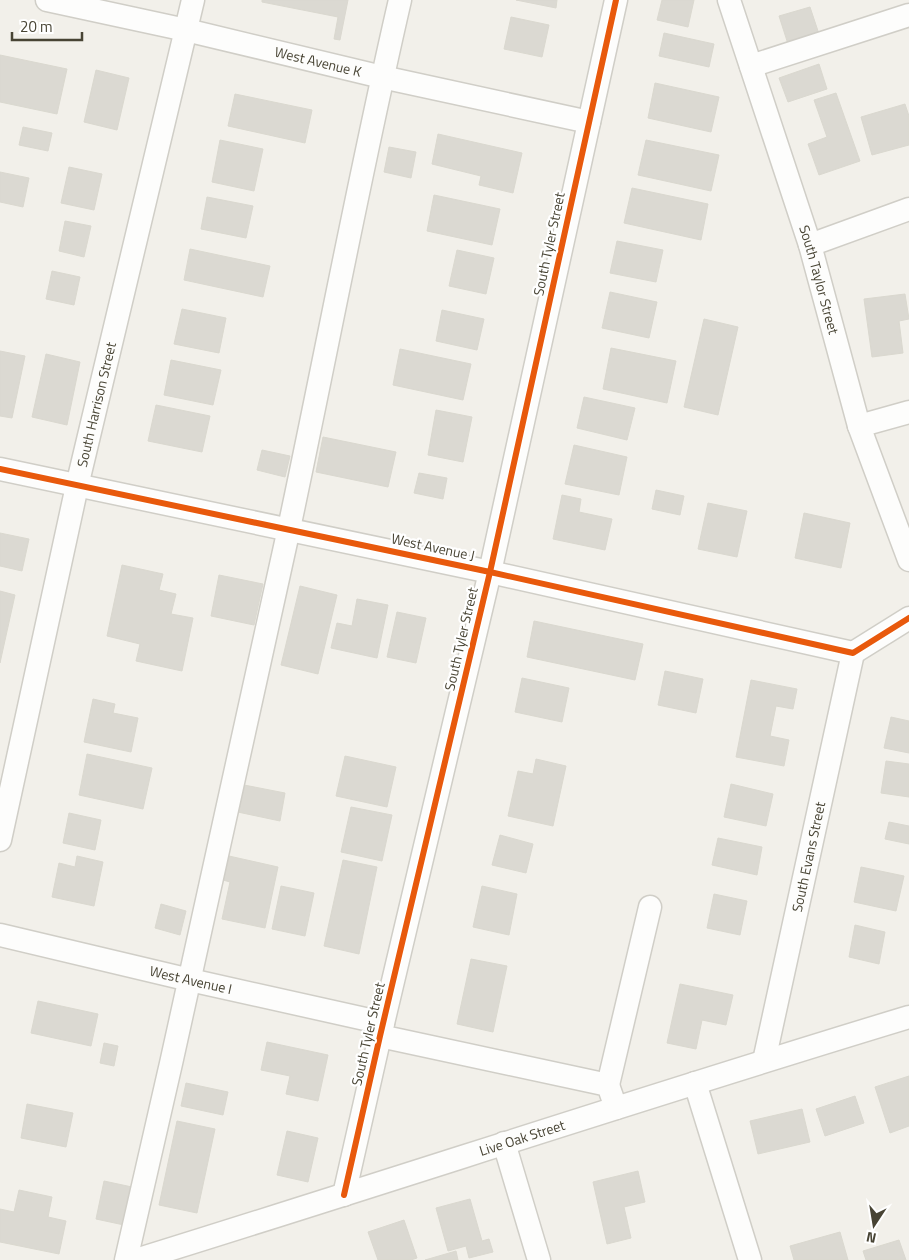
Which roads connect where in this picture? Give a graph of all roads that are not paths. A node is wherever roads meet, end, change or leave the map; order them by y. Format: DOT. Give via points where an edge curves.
graph roads {
  1 [pos="47,0"];
  2 [pos="193,0"];
  3 [pos="400,0"];
  4 [pos="616,0"];
  5 [pos="729,0"];
  6 [pos="909,15"];
  7 [pos="186,30"];
  8 [pos="751,66"];
  9 [pos="382,77"];
  10 [pos="589,122"];
  11 [pos="909,209"];
  12 [pos="810,245"];
  13 [pos="909,412"];
  14 [pos="859,426"];
  15 [pos="0,469"];
  16 [pos="77,486"];
  17 [pos="289,530"];
  18 [pos="909,560"];
  19 [pos="490,572"];
  20 [pos="909,618"];
  21 [pos="854,653"];
  22 [pos="0,840"];
  23 [pos="650,907"];
  24 [pos="0,935"];
  25 [pos="190,980"];
  26 [pos="909,1017"];
  27 [pos="381,1030"];
  28 [pos="764,1061"];
  29 [pos="695,1083"];
  30 [pos="608,1085"];
  31 [pos="616,1108"];
  32 [pos="504,1143"];
  33 [pos="344,1195"];
  34 [pos="126,1260"];
  35 [pos="136,1260"];
  36 [pos="539,1260"];
  37 [pos="750,1260"];
  1 -- 7 [label="street, West Avenue K"];
  2 -- 7 [label="street, South Harrison Street"];
  3 -- 9 [label="street"];
  4 -- 10 [label="street, South Tyler Street"];
  5 -- 8 [label="street, South Taylor Street"];
  6 -- 8 [label="street"];
  7 -- 9 [label="street, West Avenue K"];
  7 -- 16 [label="street, South Harrison Street"];
  8 -- 12 [label="street, South Taylor Street"];
  9 -- 10 [label="street, West Avenue K"];
  9 -- 17 [label="street"];
  10 -- 19 [label="street, South Tyler Street"];
  11 -- 12 [label="street"];
  12 -- 14 [label="street, South Taylor Street"];
  13 -- 14 [label="street"];
  14 -- 18 [label="street, South Taylor Street"];
  15 -- 16 [label="street, West Avenue J"];
  16 -- 17 [label="street, West Avenue J"];
  16 -- 22 [label="street, South Harrison Street"];
  17 -- 19 [label="street, West Avenue J"];
  17 -- 25 [label="street"];
  19 -- 21 [label="street, West Avenue J"];
  19 -- 27 [label="street, South Tyler Street"];
  20 -- 21 [label="street"];
  21 -- 28 [label="street, South Evans Street"];
  23 -- 30 [label="street"];
  24 -- 25 [label="street, West Avenue I"];
  25 -- 27 [label="street, West Avenue I"];
  25 -- 34 [label="street"];
  26 -- 28 [label="street, Live Oak Street"];
  27 -- 30 [label="street, West Avenue I"];
  27 -- 33 [label="street, South Tyler Street"];
  28 -- 29 [label="street, Live Oak Street"];
  29 -- 31 [label="street, Live Oak Street"];
  29 -- 37 [label="street"];
  30 -- 31 [label="street"];
  31 -- 32 [label="street, Live Oak Street"];
  32 -- 33 [label="street, Live Oak Street"];
  32 -- 36 [label="street"];
  33 -- 35 [label="street, Live Oak Street"];
}
